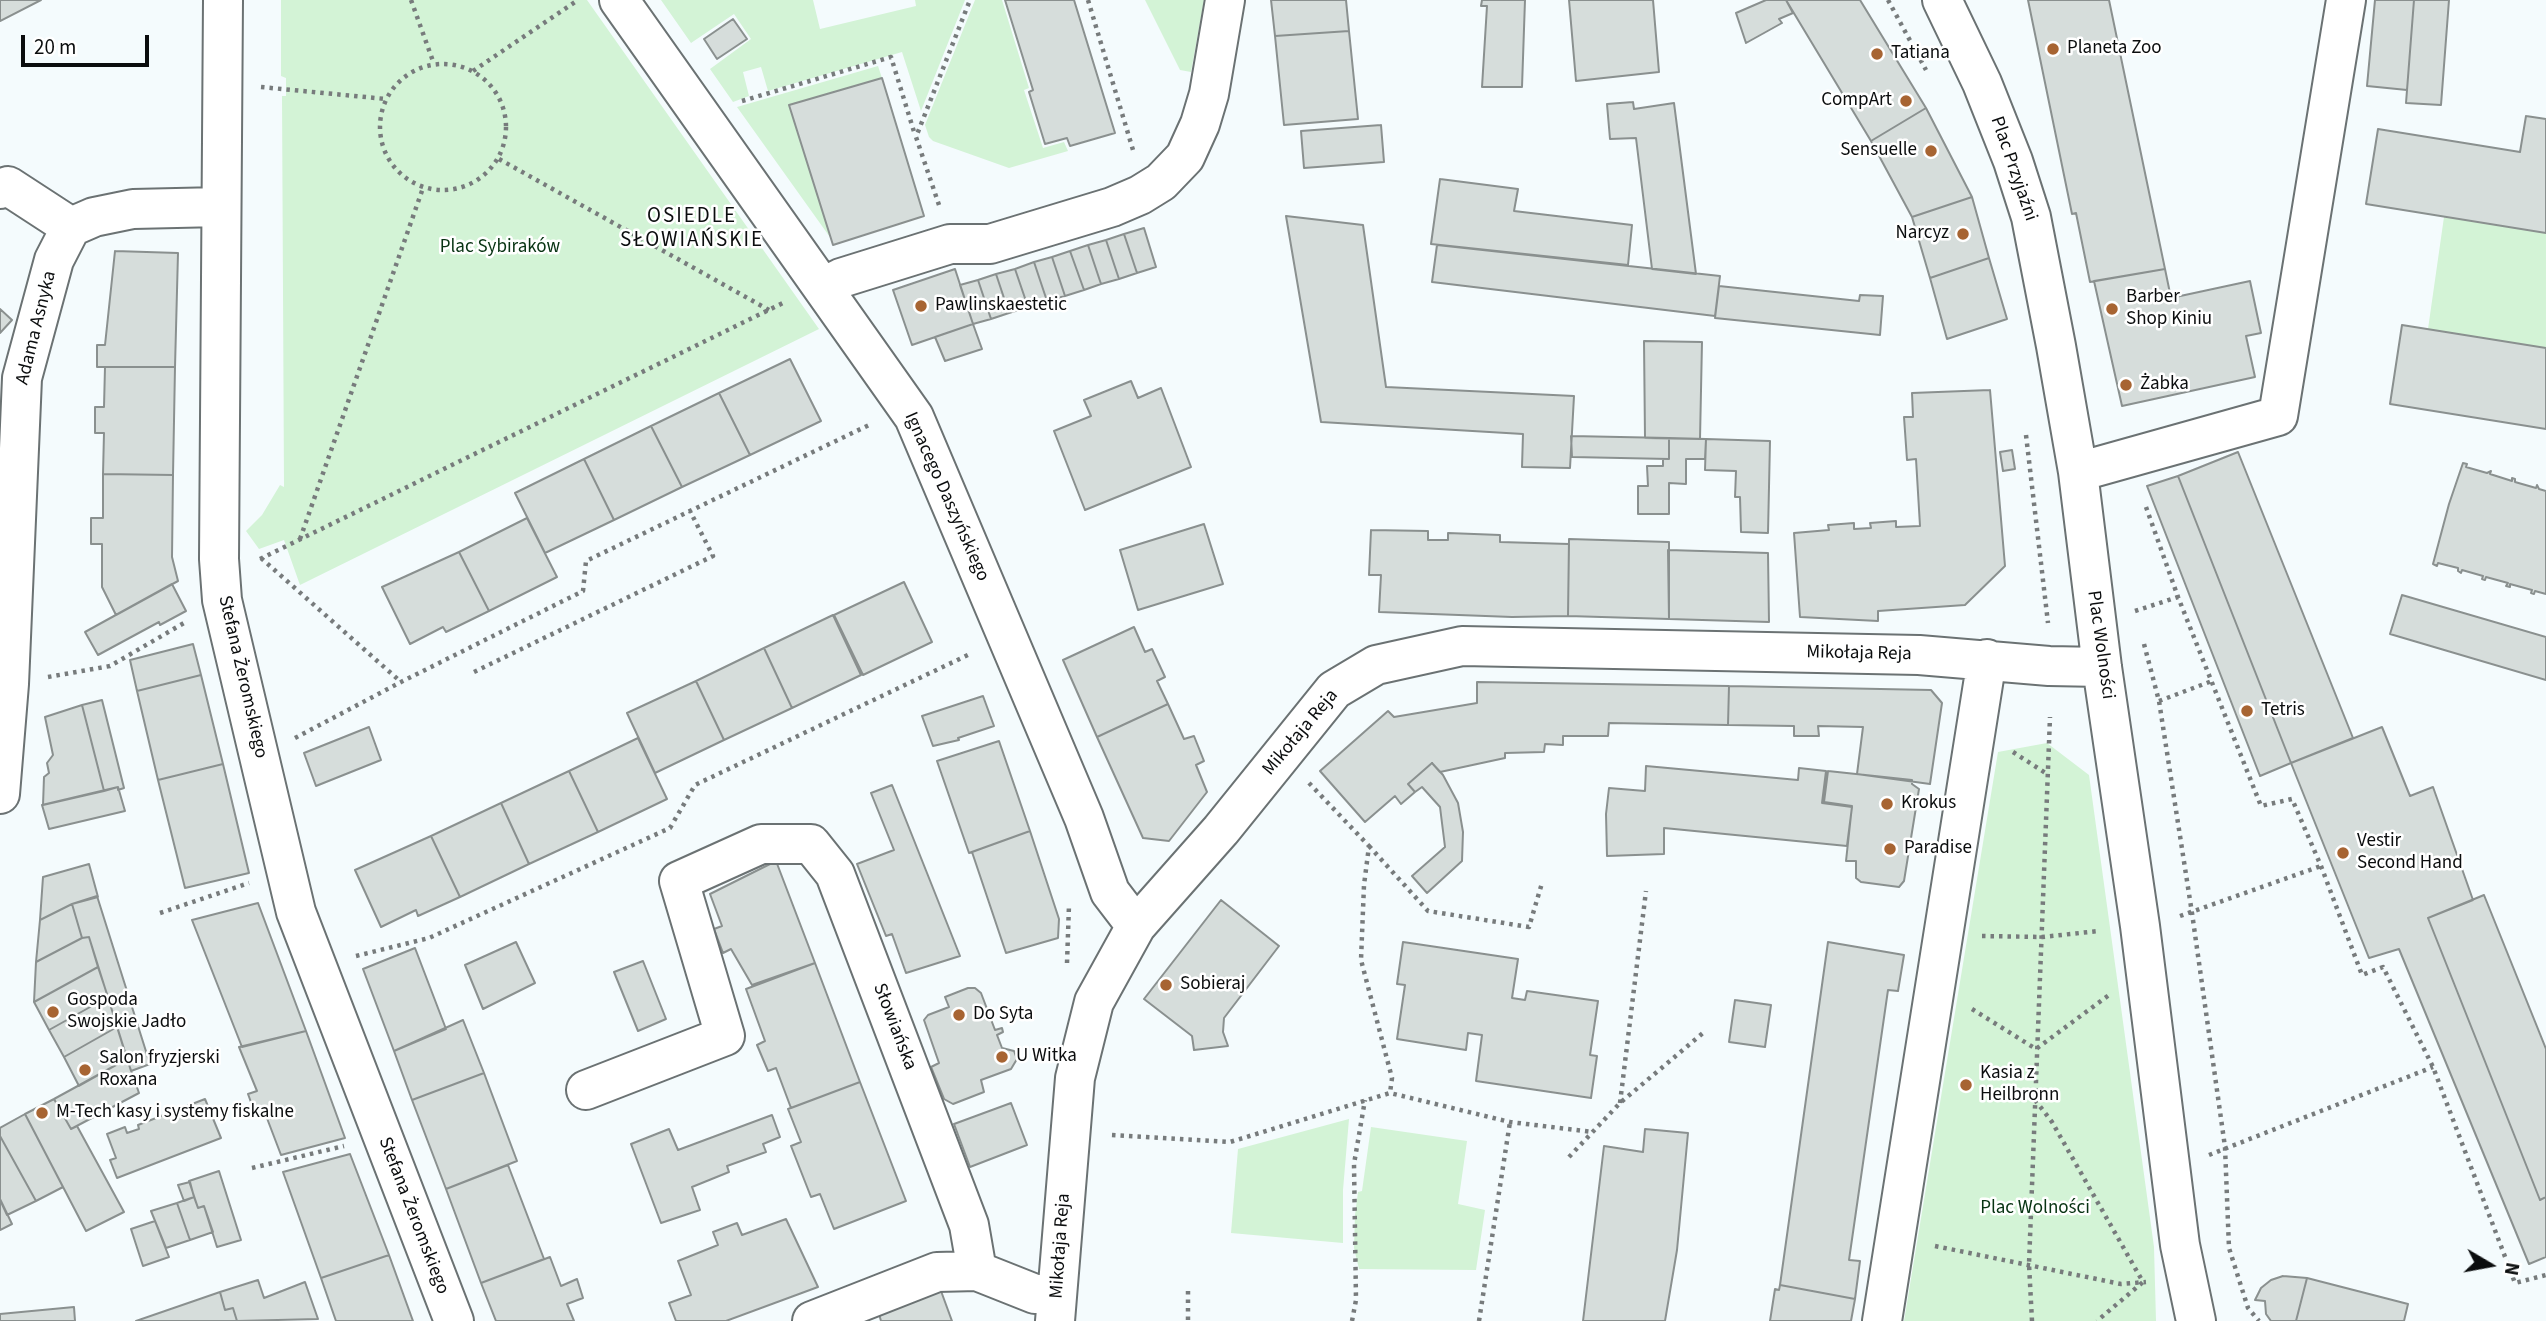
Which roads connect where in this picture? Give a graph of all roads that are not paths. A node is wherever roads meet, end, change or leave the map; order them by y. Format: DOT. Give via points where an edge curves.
graph roads {
  1 [pos="223,0"];
  2 [pos="619,0"];
  3 [pos="1224,0"];
  4 [pos="1942,0"];
  5 [pos="2346,0"];
  6 [pos="0,189"];
  7 [pos="220,207"];
  8 [pos="71,227"];
  9 [pos="823,287"];
  10 [pos="2056,346"];
  11 [pos="2078,472"];
  12 [pos="1987,659"];
  13 [pos="2102,667"];
  14 [pos="0,794"];
  15 [pos="1136,926"];
  16 [pos="586,1090"];
  17 [pos="977,1271"];
  18 [pos="1056,1307"];
  19 [pos="2195,1320"];
  20 [pos="454,1321"];
  21 [pos="812,1321"];
  22 [pos="1882,1321"];
  1 -- 7 [label="street, Stefana Żeromskiego"];
  2 -- 9 [label="street, Ignacego Daszyńskiego"];
  3 -- 9 [label="street" via="1209,94 1196,134 1180,164 1146,192 1119,205 990,244 952,243"];
  4 -- 10 [label="street, Plac Przyjaźni" via="2013,161 2031,218"];
  5 -- 11 [label="street" via="2278,416"];
  6 -- 8 [label="street" via="8,187"];
  7 -- 8 [label="street" via="133,209"];
  7 -- 20 [label="street, Stefana Żeromskiego" via="222,600 296,912"];
  8 -- 14 [label="street, Adama Asnyka" via="54,261 22,378"];
  9 -- 15 [label="street, Ignacego Daszyńskiego" via="914,417 1084,818 1110,892"];
  10 -- 11 [label="street, Plac Wolności"];
  11 -- 13 [label="street, Plac Wolności"];
  12 -- 13 [label="street, Mikołaja Reja"];
  12 -- 15 [label="street, Mikołaja Reja" via="1462,646 1376,664 1334,690"];
  12 -- 22 [label="street"];
  13 -- 19 [label="street, Plac Wolności" via="2180,1245"];
  15 -- 18 [label="street, Mikołaja Reja" via="1094,1002 1075,1078"];
  16 -- 17 [label="street, Słowiańska" via="725,1036 679,881 761,844 811,844 835,874 969,1225"];
  17 -- 18 [label="street"];
  17 -- 21 [label="street" via="937,1272"];
}
